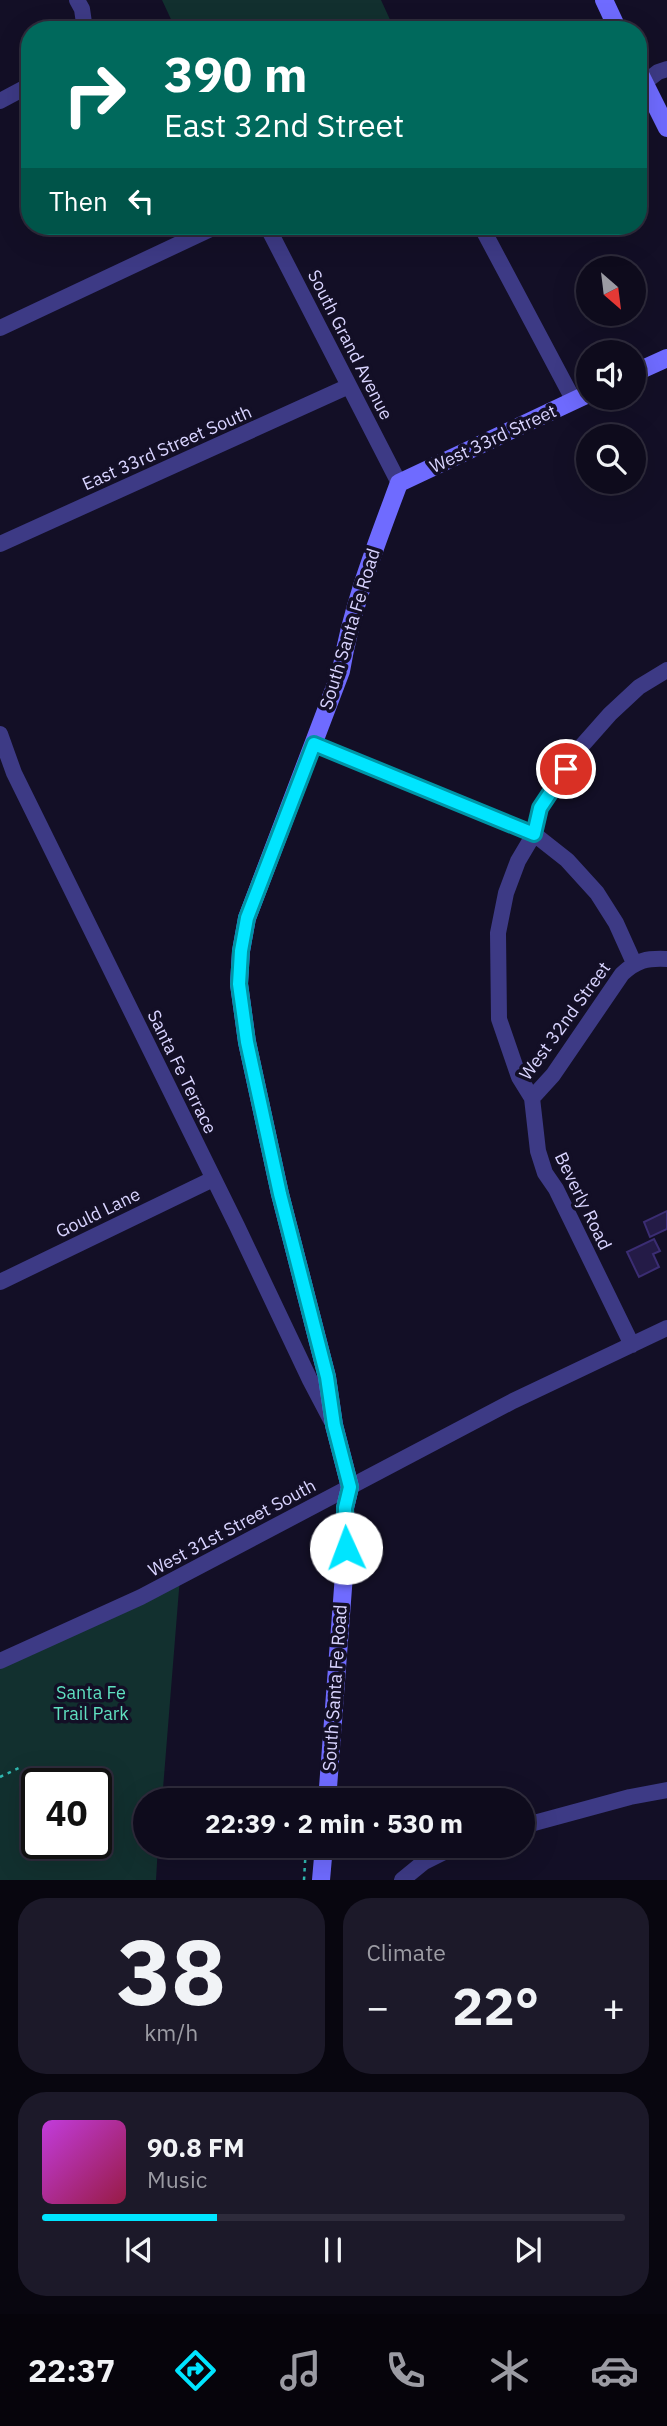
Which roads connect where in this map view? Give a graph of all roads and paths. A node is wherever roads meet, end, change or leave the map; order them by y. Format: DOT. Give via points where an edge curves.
graph roads {
  1 [pos="77,0"];
  2 [pos="604,0"];
  3 [pos="84,21"];
  4 [pos="614,21"];
  5 [pos="667,69"];
  6 [pos="647,75"];
  7 [pos="647,89"];
  8 [pos="21,90"];
  9 [pos="0,100"];
  10 [pos="667,128"];
  11 [pos="198,235"];
  12 [pos="272,235"];
  13 [pos="486,235"];
  14 [pos="0,328"];
  15 [pos="667,358"];
  16 [pos="646,368"];
  17 [pos="349,386"];
  18 [pos="576,389"];
  19 [pos="576,400"];
  20 [pos="399,483"];
  21 [pos="0,544"];
  22 [pos="667,670"];
  23 [pos="0,734"];
  24 [pos="314,744"];
  25 [pos="534,834"];
  26 [pos="667,959"];
  27 [pos="634,963"];
  28 [pos="532,1098"];
  29 [pos="213,1179"];
  30 [pos="0,1282"];
  31 [pos="667,1328"];
  32 [pos="632,1345"];
  33 [pos="334,1425"];
  34 [pos="350,1487"];
  35 [pos="0,1661"];
  36 [pos="21,1767"];
  37 [pos="0,1777"];
  38 [pos="328,1788"];
  39 [pos="667,1790"];
  40 [pos="535,1823"];
  41 [pos="305,1858"];
  42 [pos="323,1858"];
  43 [pos="432,1858"];
  44 [pos="304,1880"];
  45 [pos="321,1880"];
  46 [pos="402,1880"];
  1 -- 3 [label="street"];
  2 -- 4 [label="street"];
  5 -- 6 [label="street"];
  7 -- 10 [label="street"];
  8 -- 9 [label="street"];
  11 -- 14 [label="street"];
  12 -- 17 [label="street, South Grand Avenue"];
  13 -- 18 [label="street"];
  15 -- 16 [label="street"];
  17 -- 20 [label="street, South Grand Avenue"];
  17 -- 21 [label="street, East 33rd Street South"];
  19 -- 20 [label="street, West 33rd Street"];
  20 -- 24 [label="street, South Santa Fe Road" via="358,592 341,671"];
  22 -- 25 [label="street, Beverly Road" via="639,687 579,749 540,808"];
  23 -- 29 [label="street, Santa Fe Terrace" via="14,773"];
  24 -- 25 [label="street"];
  24 -- 33 [label="street, South Santa Fe Road" via="247,918 239,984 247,1042 327,1377"];
  25 -- 27 [label="street" via="567,860 597,893"];
  25 -- 28 [label="street, Beverly Road" via="506,893 498,933 499,1018 519,1077"];
  26 -- 27 [label="street, West 32nd Street"];
  27 -- 28 [label="street, West 32nd Street"];
  28 -- 32 [label="street, Beverly Road" via="545,1173"];
  29 -- 30 [label="street, Gould Lane"];
  29 -- 33 [label="street, Santa Fe Terrace"];
  31 -- 32 [label="street, West 31st Street South"];
  32 -- 34 [label="street, West 31st Street South" via="513,1401"];
  33 -- 34 [label="street, South Santa Fe Road"];
  34 -- 35 [label="street, West 31st Street South" via="141,1597"];
  34 -- 38 [label="street, South Santa Fe Road"];
  36 -- 37 [label="path"];
  39 -- 40 [label="street"];
  41 -- 44 [label="path"];
  42 -- 45 [label="street"];
  43 -- 46 [label="street"];
}
